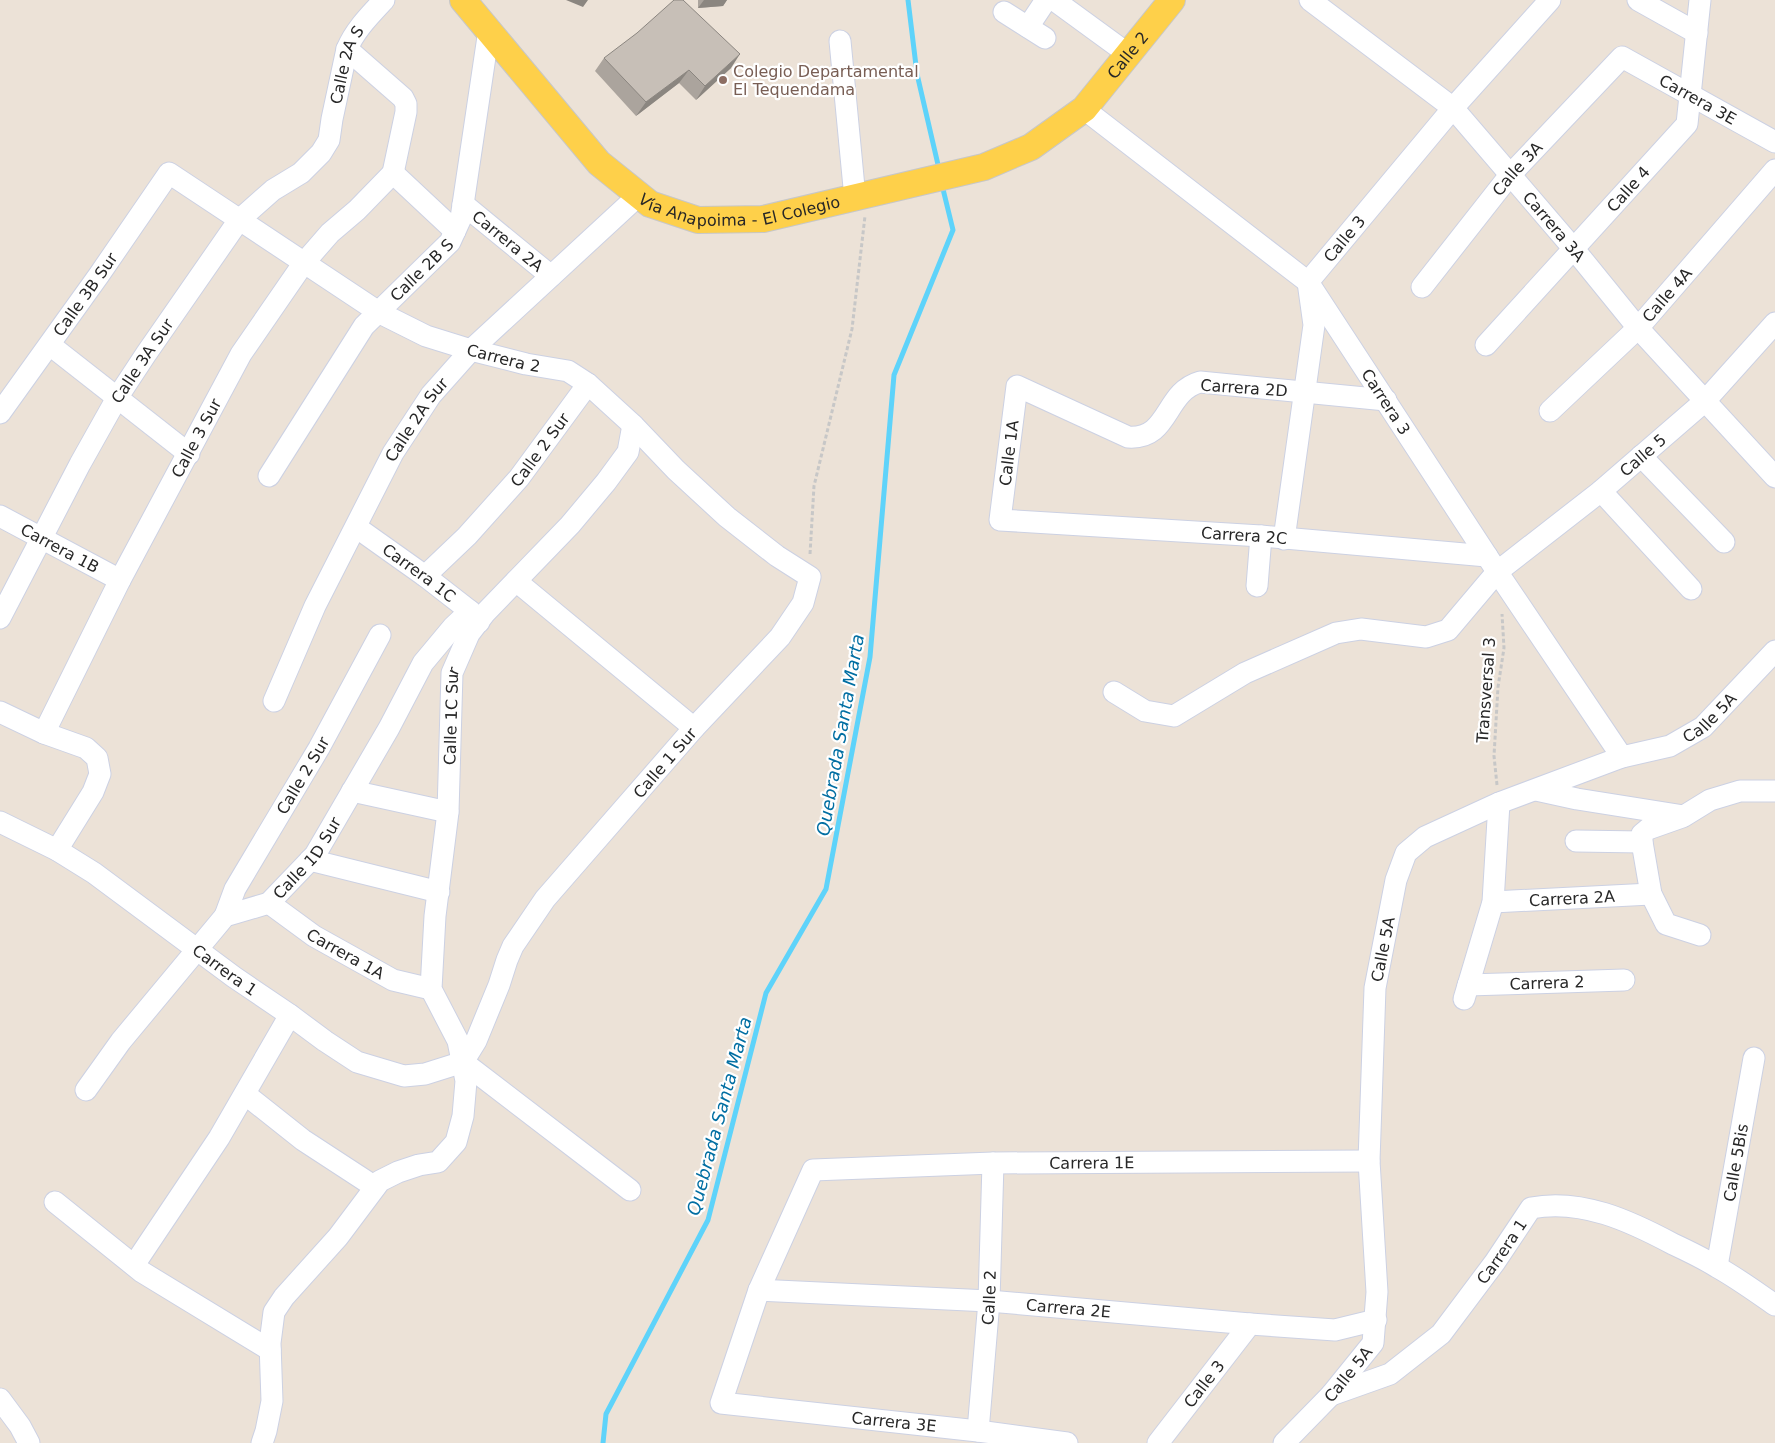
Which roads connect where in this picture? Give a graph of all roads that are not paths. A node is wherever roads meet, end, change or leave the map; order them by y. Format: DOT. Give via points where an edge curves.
graph roads {
  1 [pos="384,0"];
  2 [pos="463,0"];
  3 [pos="1046,0"];
  4 [pos="1054,0"];
  5 [pos="1172,0"];
  6 [pos="1310,0"];
  7 [pos="1550,0"];
  8 [pos="1638,0"];
  9 [pos="1700,0"];
  10 [pos="1004,12"];
  11 [pos="489,30"];
  12 [pos="1696,33"];
  13 [pos="840,41"];
  14 [pos="347,49"];
  15 [pos="1128,54"];
  16 [pos="1622,58"];
  17 [pos="1690,95"];
  18 [pos="1453,108"];
  19 [pos="1084,109"];
  20 [pos="329,140"];
  21 [pos="1775,142"];
  22 [pos="1775,170"];
  23 [pos="169,173"];
  24 [pos="393,174"];
  25 [pos="1510,175"];
  26 [pos="639,195"];
  27 [pos="861,197"];
  28 [pos="463,204"];
  29 [pos="239,220"];
  30 [pos="455,231"];
  31 [pos="1573,248"];
  32 [pos="303,264"];
  33 [pos="551,276"];
  34 [pos="1308,282"];
  35 [pos="1422,287"];
  36 [pos="380,313"];
  37 [pos="1775,323"];
  38 [pos="1638,328"];
  39 [pos="50,345"];
  40 [pos="1486,345"];
  41 [pos="471,350"];
  42 [pos="588,384"];
  43 [pos="1017,386"];
  44 [pos="1304,392"];
  45 [pos="117,398"];
  46 [pos="1386,400"];
  47 [pos="1705,401"];
  48 [pos="1550,411"];
  49 [pos="0,414"];
  50 [pos="633,425"];
  51 [pos="189,454"];
  52 [pos="1641,456"];
  53 [pos="269,476"];
  54 [pos="1775,477"];
  55 [pos="1601,491"];
  56 [pos="0,516"];
  57 [pos="1000,520"];
  58 [pos="356,527"];
  59 [pos="1261,536"];
  60 [pos="41,538"];
  61 [pos="1284,539"];
  62 [pos="1724,542"];
  63 [pos="1495,569"];
  64 [pos="425,576"];
  65 [pos="810,577"];
  66 [pos="120,580"];
  67 [pos="516,581"];
  68 [pos="1257,586"];
  69 [pos="1691,590"];
  70 [pos="474,617"];
  71 [pos="0,618"];
  72 [pos="380,635"];
  73 [pos="1775,651"];
  74 [pos="1114,692"];
  75 [pos="274,701"];
  76 [pos="0,712"];
  77 [pos="694,728"];
  78 [pos="44,733"];
  79 [pos="1622,757"];
  80 [pos="1536,790"];
  81 [pos="1775,791"];
  82 [pos="352,792"];
  83 [pos="1499,803"];
  84 [pos="448,812"];
  85 [pos="1684,816"];
  86 [pos="0,822"];
  87 [pos="1576,841"];
  88 [pos="1642,842"];
  89 [pos="58,850"];
  90 [pos="310,860"];
  91 [pos="439,892"];
  92 [pos="1651,894"];
  93 [pos="1493,902"];
  94 [pos="269,903"];
  95 [pos="225,916"];
  96 [pos="1700,935"];
  97 [pos="197,949"];
  98 [pos="1624,980"];
  99 [pos="431,989"];
  100 [pos="290,1015"];
  101 [pos="1754,1058"];
  102 [pos="463,1062"];
  103 [pos="86,1090"];
  104 [pos="245,1094"];
  105 [pos="1369,1161"];
  106 [pos="993,1163"];
  107 [pos="376,1188"];
  108 [pos="630,1190"];
  109 [pos="55,1202"];
  110 [pos="134,1265"];
  111 [pos="1717,1266"];
  112 [pos="759,1290"];
  113 [pos="989,1301"];
  114 [pos="1775,1305"];
  115 [pos="1376,1320"];
  116 [pos="1250,1324"];
  117 [pos="270,1350"];
  118 [pos="1331,1395"];
  119 [pos="0,1399"];
  120 [pos="978,1431"];
  121 [pos="29,1443"];
  122 [pos="262,1443"];
  123 [pos="1067,1443"];
  124 [pos="1158,1443"];
  125 [pos="1284,1443"];
  1 -- 14 [label="street, Calle 2A S" via="359,28"];
  2 -- 11 [label="main road, Vía Anapoima - El Colegio"];
  3 -- 10 [label="street" via="1036,32"];
  4 -- 15 [label="street"];
  5 -- 15 [label="main road, Calle 2"];
  6 -- 18 [label="street, Carrera 3A"];
  7 -- 18 [label="street, Calle 3"];
  8 -- 12 [label="street"];
  9 -- 12 [label="street, Calle 4"];
  11 -- 26 [label="main road, Vía Anapoima - El Colegio" via="599,163"];
  11 -- 28 [label="street, Calle 2B S"];
  12 -- 17 [label="street, Calle 4"];
  13 -- 27 [label="street"];
  14 -- 20 [label="street, Calle 2A S"];
  14 -- 24 [label="street" via="406,104"];
  15 -- 19 [label="main road, Calle 2"];
  16 -- 17 [label="street, Carrera 3E"];
  16 -- 25 [label="street, Calle 3A"];
  17 -- 21 [label="street, Carrera 3E"];
  17 -- 31 [label="street, Calle 4" via="1687,124"];
  18 -- 25 [label="street, Carrera 3A"];
  18 -- 34 [label="street, Calle 3"];
  19 -- 27 [label="main road, Vía Anapoima - El Colegio" via="1030,147 984,167"];
  19 -- 34 [label="street, Carrera 3"];
  20 -- 29 [label="street, Calle 3A Sur" via="301,173 273,190"];
  22 -- 38 [label="street, Calle 4A"];
  23 -- 29 [label="street, Carrera 2"];
  23 -- 39 [label="street, Calle 3B Sur"];
  24 -- 30 [label="street, Carrera 2A"];
  24 -- 32 [label="street, Calle 3 Sur" via="330,233"];
  25 -- 31 [label="street, Carrera 3A"];
  25 -- 35 [label="street, Calle 3A"];
  26 -- 27 [label="main road, Vía Anapoima - El Colegio" via="650,204 698,220 763,219"];
  26 -- 33 [label="street, Calle 2A Sur"];
  28 -- 30 [label="street, Calle 2B S"];
  28 -- 33 [label="street, Carrera 2A"];
  29 -- 32 [label="street, Carrera 2"];
  29 -- 45 [label="street, Calle 3A Sur"];
  30 -- 36 [label="street, Calle 2B S" via="450,242"];
  31 -- 38 [label="street, Carrera 3A"];
  31 -- 40 [label="street, Calle 4"];
  32 -- 36 [label="street, Carrera 2"];
  32 -- 51 [label="street, Calle 3 Sur" via="242,354"];
  33 -- 41 [label="street, Calle 2A Sur"];
  34 -- 44 [label="street" via="1314,325"];
  34 -- 46 [label="street, Carrera 3"];
  36 -- 41 [label="street, Carrera 2" via="426,336"];
  36 -- 53 [label="street, Calle 2B S" via="364,326"];
  37 -- 47 [label="street, Calle 5"];
  38 -- 47 [label="street, Carrera 3A"];
  38 -- 48 [label="street, Calle 4A"];
  39 -- 45 [label="street"];
  39 -- 49 [label="street, Calle 3B Sur"];
  41 -- 42 [label="street, Carrera 2" via="526,364 568,370"];
  41 -- 58 [label="street, Calle 2A Sur" via="431,395 394,453"];
  42 -- 50 [label="street, Carrera 2"];
  42 -- 64 [label="street, Calle 2 Sur" via="519,478 467,536"];
  43 -- 44 [label="street, Carrera 2D" via="1139,438 1153,432 1180,395 1190,385 1200,382"];
  43 -- 57 [label="street, Calle 1A"];
  44 -- 46 [label="street, Carrera 2D"];
  44 -- 61 [label="street"];
  45 -- 51 [label="street"];
  45 -- 60 [label="street, Calle 3A Sur"];
  46 -- 63 [label="street, Carrera 3"];
  47 -- 52 [label="street, Calle 5"];
  47 -- 54 [label="street, Carrera 3A"];
  50 -- 65 [label="street, Carrera 2" via="728,517 777,556"];
  50 -- 67 [label="street, Calle 1C Sur" via="628,452 606,482"];
  51 -- 66 [label="street, Calle 3 Sur"];
  52 -- 55 [label="street, Calle 5"];
  52 -- 62 [label="street"];
  55 -- 63 [label="street, Calle 5"];
  55 -- 69 [label="street"];
  56 -- 60 [label="street, Carrera 1B"];
  57 -- 59 [label="street, Carrera 2C"];
  58 -- 64 [label="street, Carrera 1C"];
  58 -- 75 [label="street, Calle 2A Sur" via="315,606"];
  59 -- 61 [label="street, Carrera 2C"];
  59 -- 68 [label="street"];
  60 -- 66 [label="street, Carrera 1B"];
  60 -- 71 [label="street, Calle 3A Sur"];
  61 -- 63 [label="street, Carrera 2C"];
  63 -- 74 [label="street, Calle 5" via="1448,630 1426,637 1362,629 1336,633 1245,673 1174,716 1145,711"];
  63 -- 79 [label="street, Carrera 3"];
  64 -- 70 [label="street, Carrera 1C"];
  65 -- 77 [label="street, Calle 1 Sur" via="802,602 780,637"];
  66 -- 78 [label="street, Calle 3 Sur"];
  67 -- 70 [label="street, Calle 1C Sur"];
  67 -- 77 [label="street"];
  70 -- 82 [label="street, Calle 1D Sur" via="453,627 423,663"];
  70 -- 84 [label="street, Calle 1C Sur" via="452,673"];
  72 -- 95 [label="street, Calle 2 Sur" via="236,889"];
  73 -- 79 [label="street, Calle 5A" via="1703,727 1670,746"];
  76 -- 78 [label="street"];
  77 -- 102 [label="street, Calle 1 Sur" via="545,899 514,946 476,1041"];
  78 -- 89 [label="street" via="86,748 97,758 100,774 93,792"];
  79 -- 80 [label="street, Calle 5A"];
  80 -- 83 [label="street, Calle 5A"];
  80 -- 85 [label="street"];
  81 -- 85 [label="street" via="1740,791 1710,800"];
  82 -- 84 [label="street"];
  82 -- 90 [label="street, Calle 1D Sur"];
  83 -- 93 [label="street"];
  83 -- 105 [label="street, Calle 5A" via="1425,837 1406,853 1396,880 1374,988"];
  84 -- 91 [label="street, Calle 1C Sur"];
  85 -- 88 [label="street" via="1648,829 1642,834"];
  86 -- 89 [label="street, Carrera 1"];
  87 -- 88 [label="street"];
  88 -- 92 [label="street"];
  89 -- 97 [label="street, Carrera 1"];
  90 -- 91 [label="street"];
  90 -- 94 [label="street, Calle 1D Sur"];
  91 -- 99 [label="street, Calle 1C Sur"];
  92 -- 93 [label="street, Carrera 2A"];
  92 -- 96 [label="street" via="1666,924"];
  93 -- 98 [label="street, Carrera 2" via="1466,992"];
  94 -- 95 [label="street, Calle 1D Sur"];
  94 -- 99 [label="street, Carrera 1A" via="314,936 393,980"];
  95 -- 97 [label="street"];
  97 -- 100 [label="street, Carrera 1"];
  97 -- 103 [label="street"];
  99 -- 102 [label="street" via="458,1041"];
  100 -- 102 [label="street, Carrera 1" via="358,1062 404,1076 425,1074"];
  100 -- 104 [label="street"];
  101 -- 111 [label="street, Calle 5Bis"];
  102 -- 107 [label="street" via="466,1081 463,1116 456,1142 438,1162 398,1172 380,1181"];
  102 -- 108 [label="street"];
  104 -- 107 [label="street" via="303,1140"];
  104 -- 110 [label="street"];
  105 -- 106 [label="street, Carrera 1E"];
  105 -- 115 [label="street, Calle 5A"];
  106 -- 112 [label="street, Carrera 1E" via="813,1170"];
  106 -- 113 [label="street, Calle 2"];
  107 -- 117 [label="street" via="274,1312"];
  109 -- 110 [label="street"];
  110 -- 117 [label="street"];
  111 -- 114 [label="street, Carrera 1"];
  111 -- 118 [label="street, Carrera 1" via="1611,1214 1545,1205 1531,1208 1441,1334 1390,1374"];
  112 -- 113 [label="street, Carrera 2E"];
  112 -- 120 [label="street, Carrera 3E" via="721,1403"];
  113 -- 116 [label="street, Carrera 2E"];
  113 -- 120 [label="street, Calle 2"];
  115 -- 116 [label="street, Carrera 2E" via="1335,1330"];
  115 -- 118 [label="street, Calle 5A" via="1373,1343"];
  116 -- 124 [label="street, Calle 3"];
  117 -- 122 [label="street" via="272,1401"];
  118 -- 125 [label="street, Calle 5A"];
  119 -- 121 [label="street"];
  120 -- 123 [label="street, Carrera 3E"];
}
